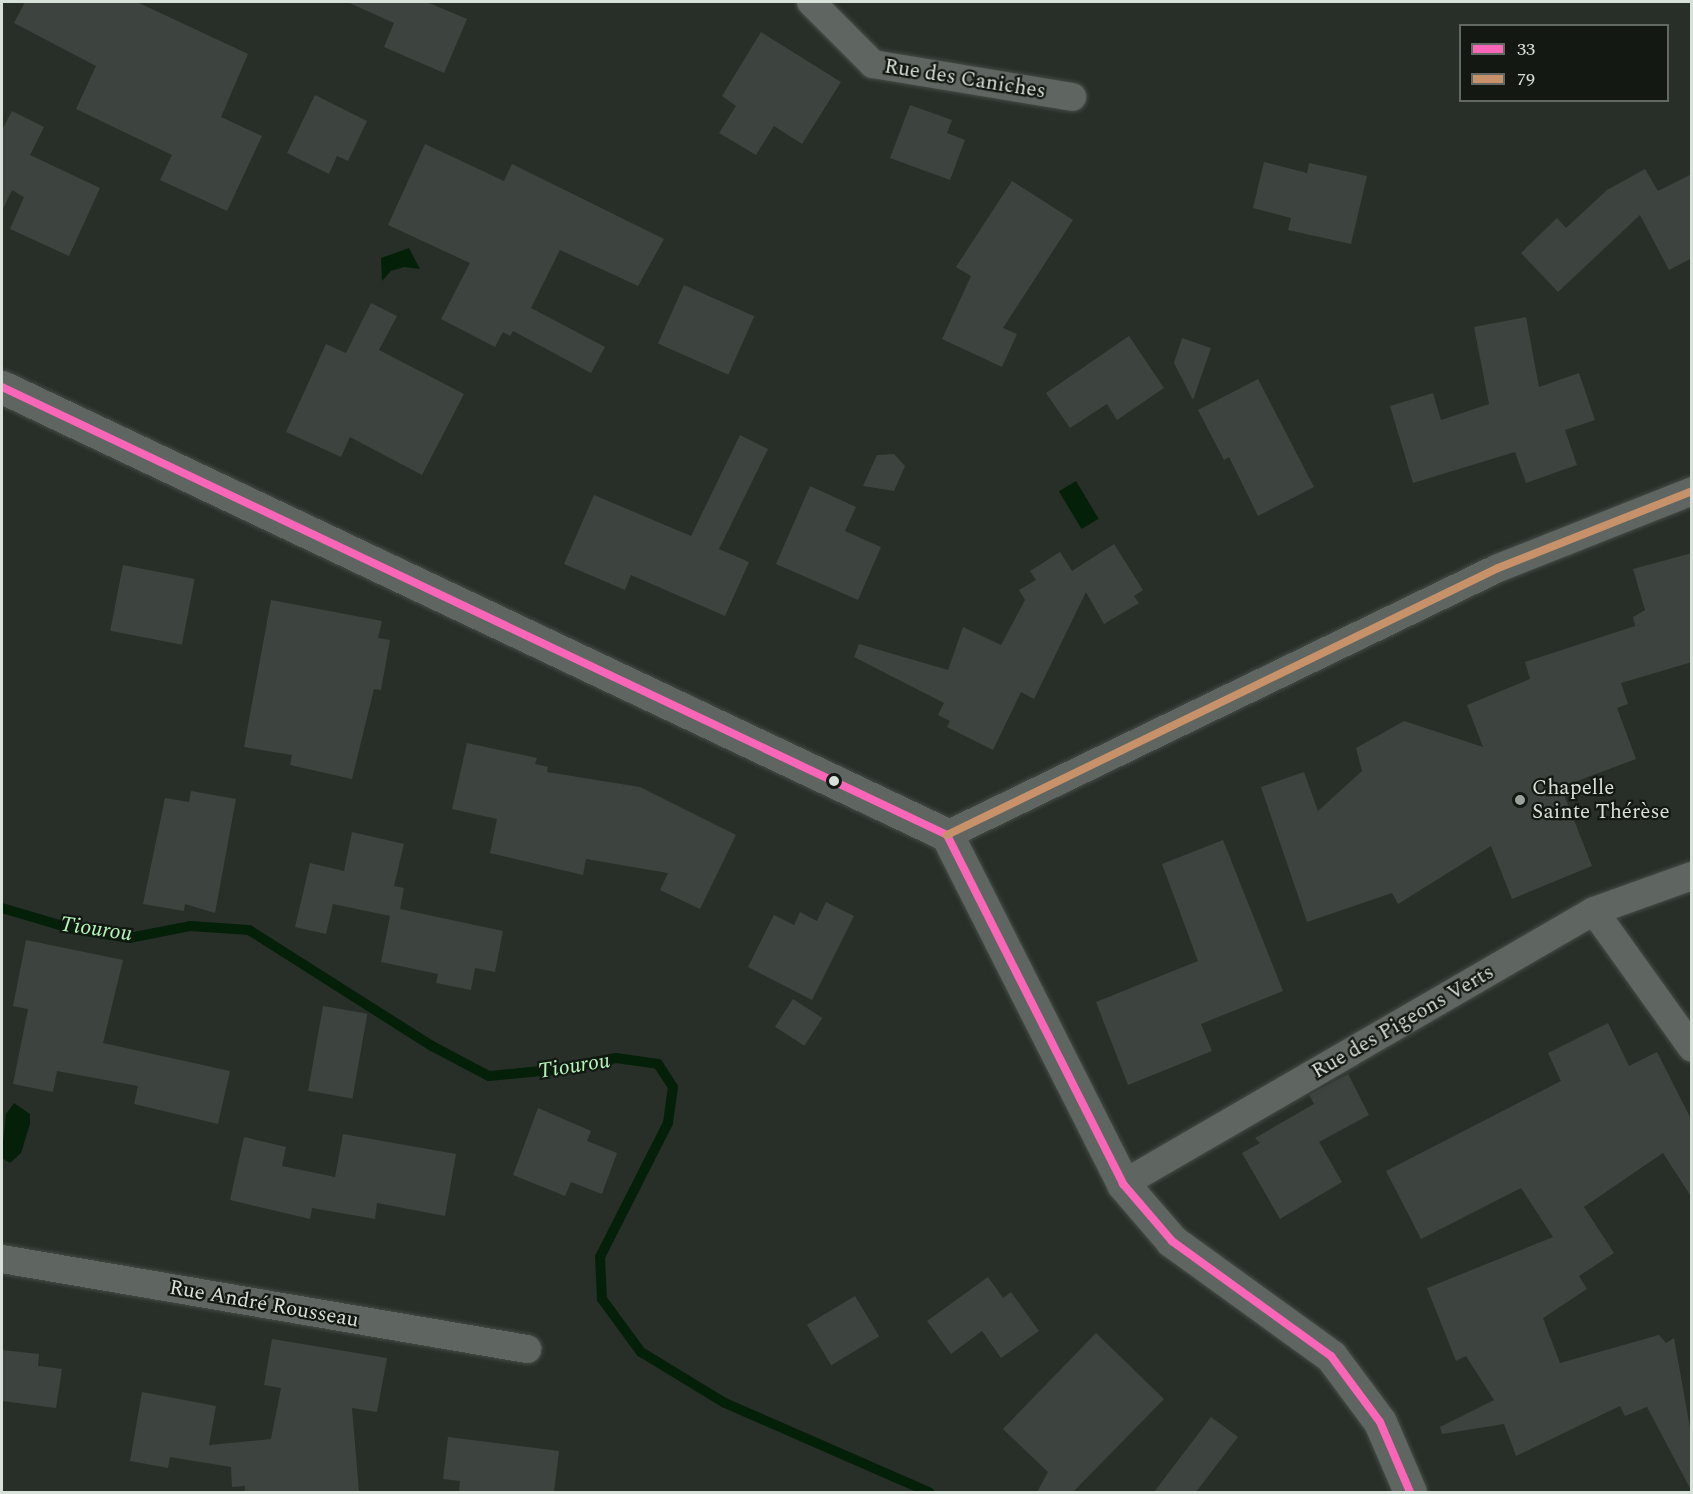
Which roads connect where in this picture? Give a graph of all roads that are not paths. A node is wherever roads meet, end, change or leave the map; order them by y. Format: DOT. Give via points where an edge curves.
graph roads {
  1 [pos="811,2"];
  2 [pos="1072,97"];
  3 [pos="2,387"];
  4 [pos="1692,491"];
  5 [pos="947,835"];
  6 [pos="1692,876"];
  7 [pos="1594,911"];
  8 [pos="1692,1048"];
  9 [pos="1123,1184"];
  10 [pos="2,1259"];
  11 [pos="527,1348"];
  12 [pos="1410,1492"];
  1 -- 2 [label="street, Rue des Caniches" via="873,64"];
  3 -- 5 [label="street"];
  4 -- 5 [label="street" via="1498,568"];
  5 -- 9 [label="street"];
  6 -- 7 [label="street, Rue des Pigeons Verts"];
  7 -- 8 [label="street"];
  7 -- 9 [label="street, Rue des Pigeons Verts"];
  9 -- 12 [label="street" via="1172,1241 1331,1356 1380,1422"];
  10 -- 11 [label="street, Rue André Rousseau"];
}
